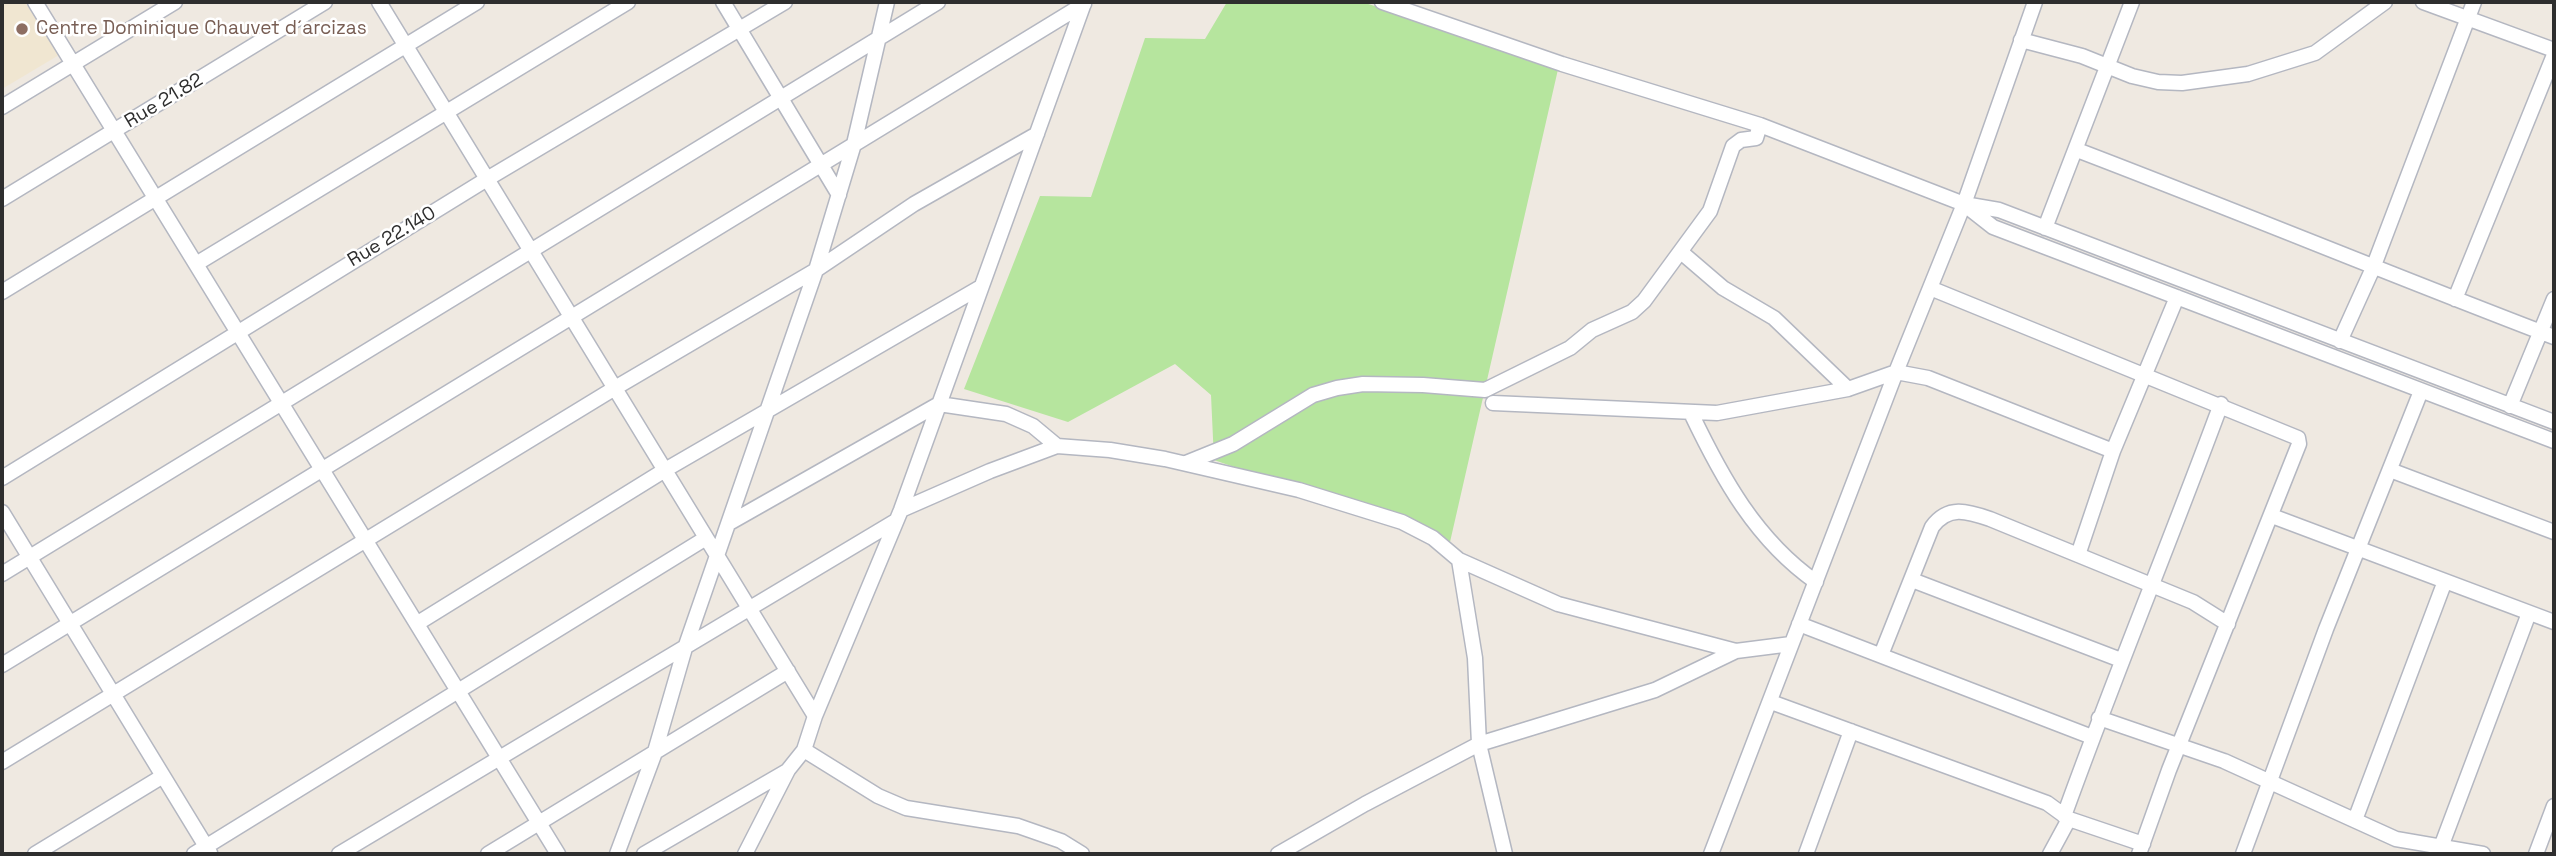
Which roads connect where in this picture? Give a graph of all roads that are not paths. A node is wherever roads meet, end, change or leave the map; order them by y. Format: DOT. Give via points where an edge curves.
graph roads {
  1 [pos="36,2"];
  2 [pos="175,2"];
  3 [pos="325,2"];
  4 [pos="379,2"];
  5 [pos="477,2"];
  6 [pos="628,2"];
  7 [pos="723,2"];
  8 [pos="785,2"];
  9 [pos="887,2"];
  10 [pos="938,2"];
  11 [pos="1382,2"];
  12 [pos="2035,2"];
  13 [pos="2132,2"];
  14 [pos="2385,2"];
  15 [pos="2423,2"];
  16 [pos="2474,2"];
  17 [pos="1085,3"];
  18 [pos="2468,18"];
  19 [pos="740,29"];
  20 [pos="880,36"];
  21 [pos="2021,40"];
  22 [pos="405,45"];
  23 [pos="2554,52"];
  24 [pos="73,64"];
  25 [pos="2108,67"];
  26 [pos="783,98"];
  27 [pos="2,107"];
  28 [pos="445,111"];
  29 [pos="1760,125"];
  30 [pos="114,131"];
  31 [pos="1037,134"];
  32 [pos="854,144"];
  33 [pos="2077,150"];
  34 [pos="821,165"];
  35 [pos="487,179"];
  36 [pos="839,195"];
  37 [pos="2,199"];
  38 [pos="155,200"];
  39 [pos="1964,204"];
  40 [pos="2045,228"];
  41 [pos="530,250"];
  42 [pos="1681,252"];
  43 [pos="196,264"];
  44 [pos="2373,268"];
  45 [pos="816,270"];
  46 [pos="979,288"];
  47 [pos="1930,288"];
  48 [pos="2,292"];
  49 [pos="2177,297"];
  50 [pos="2455,299"];
  51 [pos="2554,299"];
  52 [pos="571,317"];
  53 [pos="2540,331"];
  54 [pos="236,333"];
  55 [pos="2554,337"];
  56 [pos="2340,341"];
  57 [pos="1896,372"];
  58 [pos="2147,374"];
  59 [pos="615,388"];
  60 [pos="1849,389"];
  61 [pos="2421,391"];
  62 [pos="1493,403"];
  63 [pos="279,404"];
  64 [pos="939,404"];
  65 [pos="2221,404"];
  66 [pos="2510,406"];
  67 [pos="765,412"];
  68 [pos="1691,413"];
  69 [pos="2554,422"];
  70 [pos="2554,441"];
  71 [pos="1057,446"];
  72 [pos="2113,451"];
  73 [pos="1186,463"];
  74 [pos="665,470"];
  75 [pos="2390,470"];
  76 [pos="321,471"];
  77 [pos="2,478"];
  78 [pos="2,512"];
  79 [pos="897,516"];
  80 [pos="2272,516"];
  81 [pos="731,522"];
  82 [pos="2554,532"];
  83 [pos="706,538"];
  84 [pos="366,540"];
  85 [pos="2360,550"];
  86 [pos="2077,555"];
  87 [pos="30,557"];
  88 [pos="718,559"];
  89 [pos="1459,560"];
  90 [pos="2,574"];
  91 [pos="1912,580"];
  92 [pos="2445,581"];
  93 [pos="1816,582"];
  94 [pos="2153,586"];
  95 [pos="749,607"];
  96 [pos="2529,612"];
  97 [pos="2554,622"];
  98 [pos="418,623"];
  99 [pos="70,624"];
  100 [pos="1799,624"];
  101 [pos="2228,624"];
  102 [pos="1791,644"];
  103 [pos="685,648"];
  104 [pos="1736,652"];
  105 [pos="1881,655"];
  106 [pos="2121,660"];
  107 [pos="2,665"];
  108 [pos="788,671"];
  109 [pos="459,691"];
  110 [pos="113,694"];
  111 [pos="1772,702"];
  112 [pos="815,716"];
  113 [pos="2099,718"];
  114 [pos="1851,731"];
  115 [pos="2092,737"];
  116 [pos="1479,744"];
  117 [pos="2179,745"];
  118 [pos="804,750"];
  119 [pos="654,755"];
  120 [pos="499,757"];
  121 [pos="2,762"];
  122 [pos="788,770"];
  123 [pos="163,776"];
  124 [pos="2269,783"];
  125 [pos="2554,806"];
  126 [pos="2067,818"];
  127 [pos="2355,820"];
  128 [pos="539,823"];
  129 [pos="2441,847"];
  130 [pos="2141,849"];
  131 [pos="204,852"];
  132 [pos="35,854"];
  133 [pos="339,854"];
  134 [pos="488,854"];
  135 [pos="558,854"];
  136 [pos="617,854"];
  137 [pos="644,854"];
  138 [pos="745,854"];
  139 [pos="1082,854"];
  140 [pos="1279,854"];
  141 [pos="1505,854"];
  142 [pos="1711,854"];
  143 [pos="1806,854"];
  144 [pos="2050,854"];
  145 [pos="2243,854"];
  146 [pos="2483,854"];
  147 [pos="2536,854"];
  1 -- 24 [label="street"];
  2 -- 24 [label="street"];
  3 -- 30 [label="street, Rue 21.82"];
  4 -- 22 [label="street"];
  5 -- 22 [label="street"];
  6 -- 28 [label="street"];
  7 -- 19 [label="street"];
  8 -- 19 [label="street, Rue 22.140"];
  9 -- 20 [label="street"];
  10 -- 20 [label="street"];
  11 -- 29 [label="street"];
  12 -- 21 [label="street"];
  13 -- 25 [label="street"];
  14 -- 25 [label="street" via="2315,53 2248,74 2177,83"];
  15 -- 18 [label="street"];
  16 -- 18 [label="street"];
  17 -- 31 [label="street"];
  17 -- 32 [label="street"];
  18 -- 23 [label="street"];
  18 -- 44 [label="street"];
  19 -- 26 [label="street"];
  19 -- 35 [label="street, Rue 22.140"];
  20 -- 26 [label="street"];
  20 -- 32 [label="street"];
  21 -- 25 [label="street"];
  21 -- 39 [label="street"];
  22 -- 28 [label="street"];
  22 -- 38 [label="street"];
  23 -- 50 [label="street"];
  24 -- 27 [label="street"];
  24 -- 30 [label="street"];
  25 -- 33 [label="street"];
  26 -- 34 [label="street"];
  26 -- 41 [label="street"];
  28 -- 35 [label="street"];
  28 -- 43 [label="street"];
  29 -- 39 [label="street"];
  29 -- 42 [label="street" via="1756,138 1737,142 1729,152 1710,211"];
  30 -- 37 [label="street, Rue 21.82"];
  30 -- 38 [label="street"];
  31 -- 45 [label="street" via="914,204"];
  31 -- 46 [label="street"];
  32 -- 34 [label="street"];
  32 -- 36 [label="street"];
  33 -- 40 [label="street"];
  33 -- 44 [label="street" via="2294,232"];
  34 -- 36 [label="street"];
  34 -- 52 [label="street"];
  35 -- 41 [label="street"];
  35 -- 54 [label="street, Rue 22.140"];
  36 -- 45 [label="street"];
  38 -- 43 [label="street"];
  38 -- 48 [label="street"];
  39 -- 40 [label="street" via="1999,210"];
  39 -- 47 [label="street"];
  39 -- 49 [label="street" via="1993,227"];
  40 -- 56 [label="street"];
  41 -- 52 [label="street"];
  41 -- 63 [label="street"];
  42 -- 60 [label="street" via="1723,288 1774,318"];
  42 -- 73 [label="street" via="1632,312 1592,330 1570,348 1499,386 1485,390 1399,385 1337,388 1313,395 1233,444"];
  43 -- 54 [label="street"];
  44 -- 50 [label="street"];
  44 -- 56 [label="street"];
  45 -- 59 [label="street"];
  45 -- 67 [label="street"];
  46 -- 64 [label="street"];
  46 -- 67 [label="street"];
  47 -- 57 [label="street"];
  47 -- 58 [label="street"];
  49 -- 58 [label="street"];
  49 -- 61 [label="street"];
  50 -- 53 [label="street"];
  51 -- 53 [label="street"];
  52 -- 59 [label="street"];
  52 -- 76 [label="street"];
  53 -- 55 [label="street"];
  53 -- 66 [label="street"];
  54 -- 63 [label="street"];
  54 -- 77 [label="street, Rue 22.140"];
  56 -- 66 [label="street"];
  57 -- 60 [label="street"];
  57 -- 72 [label="street" via="1928,378"];
  57 -- 93 [label="street"];
  58 -- 65 [label="street"];
  58 -- 72 [label="street"];
  59 -- 74 [label="street"];
  59 -- 84 [label="street"];
  60 -- 68 [label="street" via="1727,412"];
  61 -- 70 [label="street"];
  61 -- 75 [label="street"];
  62 -- 68 [label="street"];
  63 -- 76 [label="street"];
  63 -- 87 [label="street"];
  64 -- 71 [label="street" via="1006,414 1033,426"];
  64 -- 79 [label="street"];
  64 -- 81 [label="street"];
  65 -- 80 [label="street" via="2298,438"];
  65 -- 94 [label="street"];
  66 -- 69 [label="street"];
  67 -- 74 [label="street"];
  67 -- 81 [label="street"];
  68 -- 93 [label="street" via="1751,520 1778,551"];
  71 -- 73 [label="street"];
  71 -- 79 [label="street" via="990,471"];
  72 -- 86 [label="street"];
  73 -- 89 [label="street" via="1310,493 1402,522 1433,538"];
  74 -- 83 [label="street"];
  74 -- 98 [label="street"];
  75 -- 82 [label="street"];
  75 -- 85 [label="street"];
  76 -- 84 [label="street"];
  76 -- 99 [label="street"];
  78 -- 87 [label="street"];
  79 -- 95 [label="street"];
  79 -- 112 [label="street"];
  80 -- 85 [label="street"];
  80 -- 101 [label="street"];
  81 -- 88 [label="street"];
  83 -- 88 [label="street"];
  83 -- 109 [label="street"];
  84 -- 98 [label="street"];
  84 -- 110 [label="street"];
  85 -- 92 [label="street"];
  85 -- 124 [label="street"];
  86 -- 91 [label="street" via="1975,514 1948,512 1932,527"];
  86 -- 94 [label="street"];
  87 -- 90 [label="street"];
  87 -- 99 [label="street"];
  88 -- 95 [label="street"];
  88 -- 103 [label="street"];
  89 -- 104 [label="street" via="1558,604"];
  89 -- 116 [label="street" via="1475,658"];
  91 -- 105 [label="street"];
  91 -- 106 [label="street"];
  92 -- 96 [label="street"];
  92 -- 127 [label="street"];
  93 -- 100 [label="street"];
  94 -- 101 [label="street" via="2201,606"];
  94 -- 106 [label="street"];
  95 -- 103 [label="street"];
  95 -- 108 [label="street"];
  96 -- 97 [label="street"];
  96 -- 129 [label="street"];
  98 -- 109 [label="street"];
  99 -- 107 [label="street"];
  99 -- 110 [label="street"];
  100 -- 102 [label="street"];
  100 -- 105 [label="street"];
  101 -- 117 [label="street"];
  102 -- 104 [label="street"];
  102 -- 111 [label="street"];
  103 -- 119 [label="street"];
  103 -- 120 [label="street"];
  104 -- 116 [label="street" via="1655,690"];
  105 -- 115 [label="street"];
  106 -- 113 [label="street"];
  108 -- 112 [label="street"];
  108 -- 119 [label="street"];
  109 -- 120 [label="street"];
  109 -- 131 [label="street"];
  110 -- 121 [label="street"];
  110 -- 123 [label="street"];
  111 -- 114 [label="street"];
  111 -- 142 [label="street"];
  112 -- 118 [label="street"];
  113 -- 115 [label="street"];
  113 -- 117 [label="street"];
  114 -- 126 [label="street" via="2046,803"];
  114 -- 143 [label="street"];
  115 -- 126 [label="street"];
  116 -- 140 [label="street"];
  116 -- 141 [label="street"];
  117 -- 124 [label="street"];
  117 -- 130 [label="street"];
  118 -- 122 [label="street"];
  118 -- 139 [label="street" via="906,808 1018,826"];
  119 -- 128 [label="street"];
  119 -- 136 [label="street"];
  120 -- 128 [label="street"];
  120 -- 133 [label="street"];
  122 -- 137 [label="street"];
  122 -- 138 [label="street"];
  123 -- 131 [label="street"];
  123 -- 132 [label="street"];
  124 -- 127 [label="street"];
  124 -- 145 [label="street"];
  125 -- 147 [label="street"];
  126 -- 130 [label="street"];
  126 -- 144 [label="street"];
  127 -- 129 [label="street" via="2396,839"];
  128 -- 134 [label="street"];
  128 -- 135 [label="street"];
  129 -- 146 [label="street"];
}
